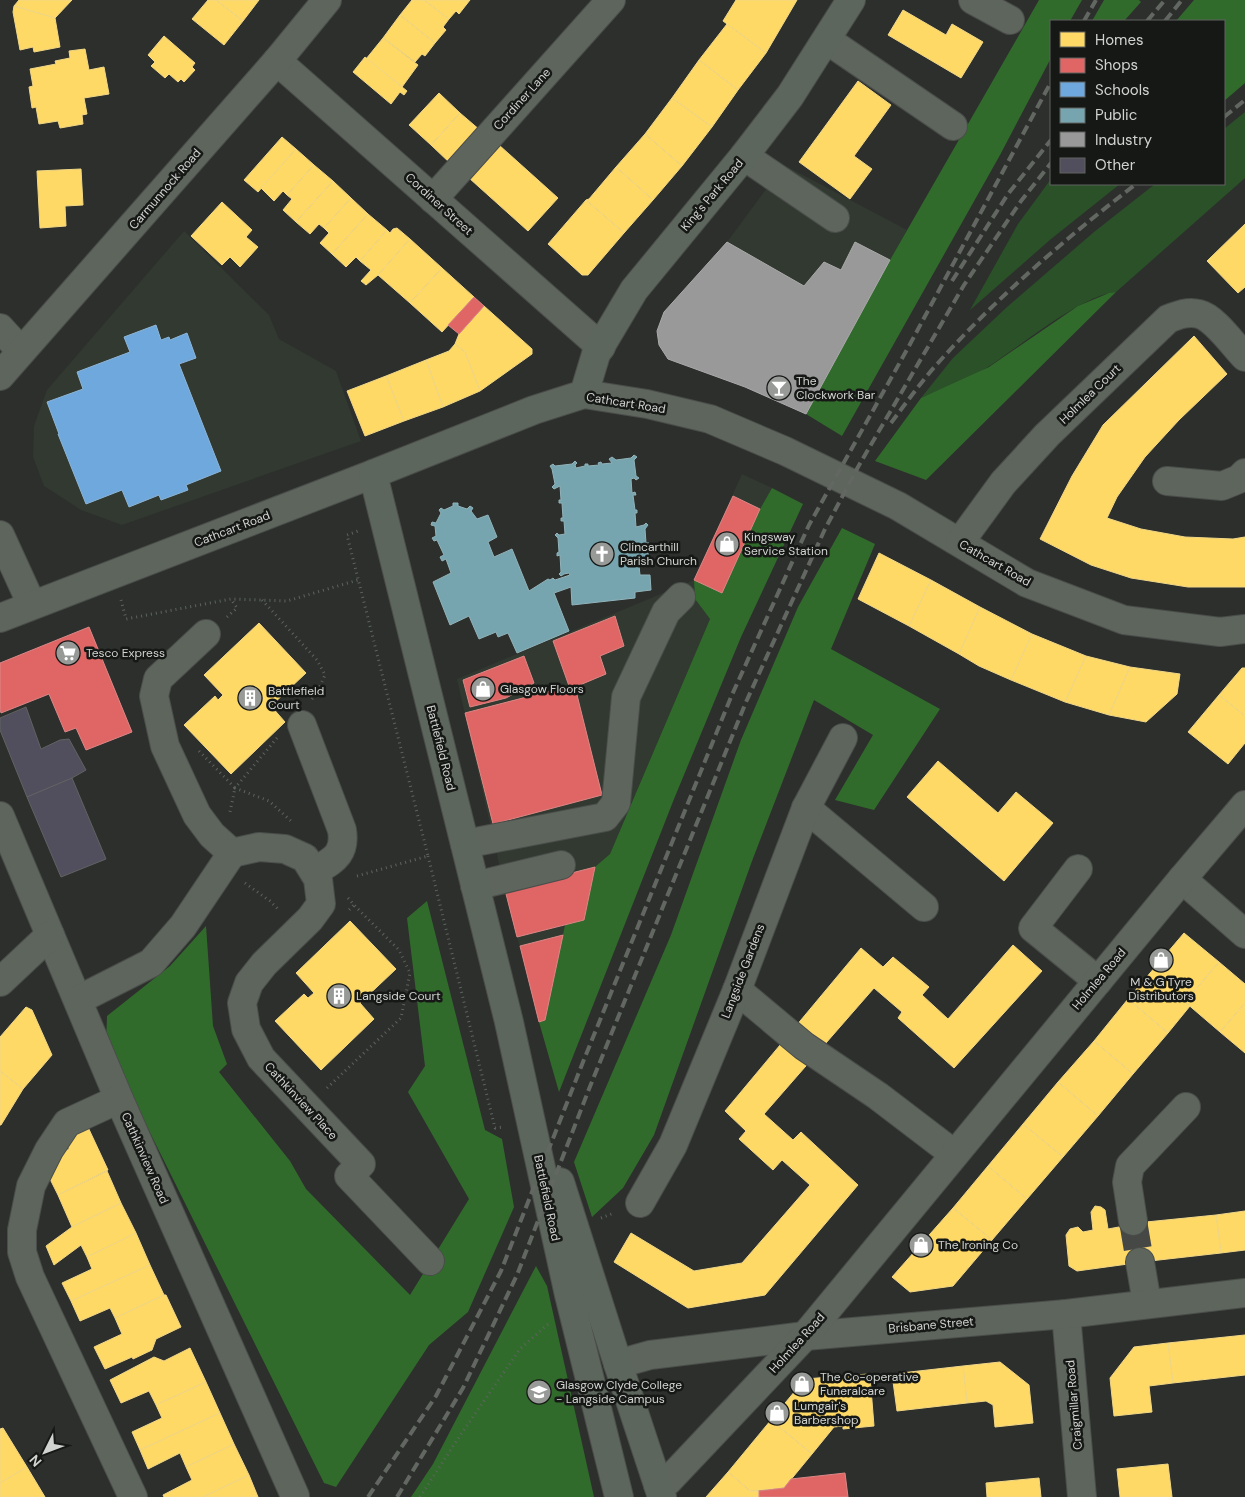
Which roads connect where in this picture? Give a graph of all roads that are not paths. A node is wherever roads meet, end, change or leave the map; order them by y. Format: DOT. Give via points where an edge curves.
graph roads {
  1 [pos="327,0"];
  2 [pos="611,0"];
  3 [pos="851,0"];
  4 [pos="972,0"];
  5 [pos="1010,20"];
  6 [pos="827,40"];
  7 [pos="277,62"];
  8 [pos="953,126"];
  9 [pos="744,156"];
  10 [pos="433,199"];
  11 [pos="835,218"];
  12 [pos="0,328"];
  13 [pos="601,347"];
  14 [pos="21,351"];
  15 [pos="1244,353"];
  16 [pos="0,376"];
  17 [pos="584,394"];
  18 [pos="1245,473"];
  19 [pos="373,474"];
  20 [pos="1167,481"];
  21 [pos="0,535"];
  22 [pos="960,542"];
  23 [pos="681,597"];
  24 [pos="32,605"];
  25 [pos="0,618"];
  26 [pos="215,627"];
  27 [pos="1245,629"];
  28 [pos="302,725"];
  29 [pos="843,738"];
  30 [pos="1245,805"];
  31 [pos="806,808"];
  32 [pos="0,816"];
  33 [pos="465,844"];
  34 [pos="232,853"];
  35 [pos="561,865"];
  36 [pos="1078,869"];
  37 [pos="314,872"];
  38 [pos="1182,880"];
  39 [pos="475,886"];
  40 [pos="924,907"];
  41 [pos="50,934"];
  42 [pos="1245,934"];
  43 [pos="1098,981"];
  44 [pos="0,982"];
  45 [pos="737,990"];
  46 [pos="78,1000"];
  47 [pos="509,1022"];
  48 [pos="119,1099"];
  49 [pos="1186,1107"];
  50 [pos="954,1154"];
  51 [pos="640,1203"];
  52 [pos="1133,1221"];
  53 [pos="430,1261"];
  54 [pos="1140,1262"];
  55 [pos="1245,1293"];
  56 [pos="1147,1303"];
  57 [pos="1066,1314"];
  58 [pos="805,1336"];
  59 [pos="618,1364"];
  60 [pos="589,1374"];
  61 [pos="616,1485"];
  62 [pos="660,1491"];
  63 [pos="295,1496"];
  64 [pos="133,1497"];
  65 [pos="1082,1497"];
  1 -- 7 [label="street, Carmunnock Road"];
  2 -- 10 [label="street, Cordiner Lane"];
  3 -- 6 [label="main road, King's Park Road"];
  4 -- 5 [label="street"];
  6 -- 8 [label="street"];
  6 -- 9 [label="main road, King's Park Road"];
  7 -- 10 [label="street, Cordiner Street"];
  7 -- 14 [label="street, Carmunnock Road"];
  9 -- 11 [label="street"];
  9 -- 13 [label="main road, King's Park Road" via="634,290"];
  10 -- 13 [label="street, Cordiner Street"];
  12 -- 14 [label="street"];
  13 -- 17 [label="main road, King's Park Road"];
  14 -- 16 [label="street, Carmunnock Road"];
  15 -- 22 [label="street, Holmlea Court" via="1209,319 1198,313 1182,313 1168,319 1003,483"];
  17 -- 19 [label="main road, Cathcart Road" via="534,410"];
  17 -- 22 [label="street, Cathcart Road" via="647,404 710,420 785,451 898,506"];
  18 -- 20 [label="street" via="1222,486"];
  19 -- 24 [label="street, Cathcart Road"];
  19 -- 33 [label="main road, Battlefield Road"];
  21 -- 24 [label="street"];
  22 -- 27 [label="street, Cathcart Road" via="1027,583 1124,620 1220,632"];
  23 -- 33 [label="street" via="666,612 626,697 616,803 605,817"];
  24 -- 25 [label="street, Cathcart Road"];
  26 -- 34 [label="street" via="158,679 154,696 166,746 197,815"];
  28 -- 37 [label="street" via="344,842 333,860"];
  29 -- 31 [label="street, Langside Gardens"];
  30 -- 38 [label="street, Holmlea Road"];
  31 -- 40 [label="street"];
  31 -- 45 [label="street, Langside Gardens"];
  32 -- 41 [label="street, Cathkinview Road"];
  33 -- 39 [label="main road, Battlefield Road"];
  34 -- 37 [label="street, Cathkinview Place" via="259,847 285,849 305,858"];
  34 -- 46 [label="street" via="183,926 151,963"];
  35 -- 39 [label="street"];
  36 -- 43 [label="street" via="1033,928"];
  37 -- 53 [label="street, Cathkinview Place" via="321,904 310,920 249,983 242,1003 246,1029 261,1058 361,1164 349,1176"];
  38 -- 42 [label="street"];
  38 -- 43 [label="street, Holmlea Road"];
  39 -- 47 [label="main road, Battlefield Road"];
  41 -- 44 [label="street"];
  41 -- 46 [label="street, Cathkinview Road"];
  43 -- 50 [label="street, Holmlea Road"];
  45 -- 50 [label="street" via="804,1046 878,1096"];
  45 -- 51 [label="street, Langside Gardens" via="673,1144"];
  46 -- 48 [label="street, Cathkinview Road"];
  47 -- 59 [label="main road, Battlefield Road"];
  47 -- 60 [label="main road, Battlefield Road"];
  48 -- 63 [label="street, Cathkinview Road"];
  48 -- 64 [label="street" via="67,1123 49,1150 31,1186 22,1230 22,1252 30,1277"];
  49 -- 52 [label="street" via="1130,1166 1127,1182"];
  50 -- 58 [label="street, Holmlea Road"];
  54 -- 56 [label="street"];
  55 -- 56 [label="street, Brisbane Street"];
  56 -- 57 [label="street, Brisbane Street"];
  57 -- 58 [label="street, Brisbane Street"];
  57 -- 65 [label="street, Craigmillar Road"];
  58 -- 59 [label="street, Brisbane Street" via="650,1355"];
  58 -- 62 [label="street, Holmlea Road"];
  59 -- 60 [label="main road"];
  59 -- 62 [label="main road, Battlefield Road"];
  60 -- 61 [label="main road, Battlefield Road"];
  61 -- 62 [label="main road"];
}
